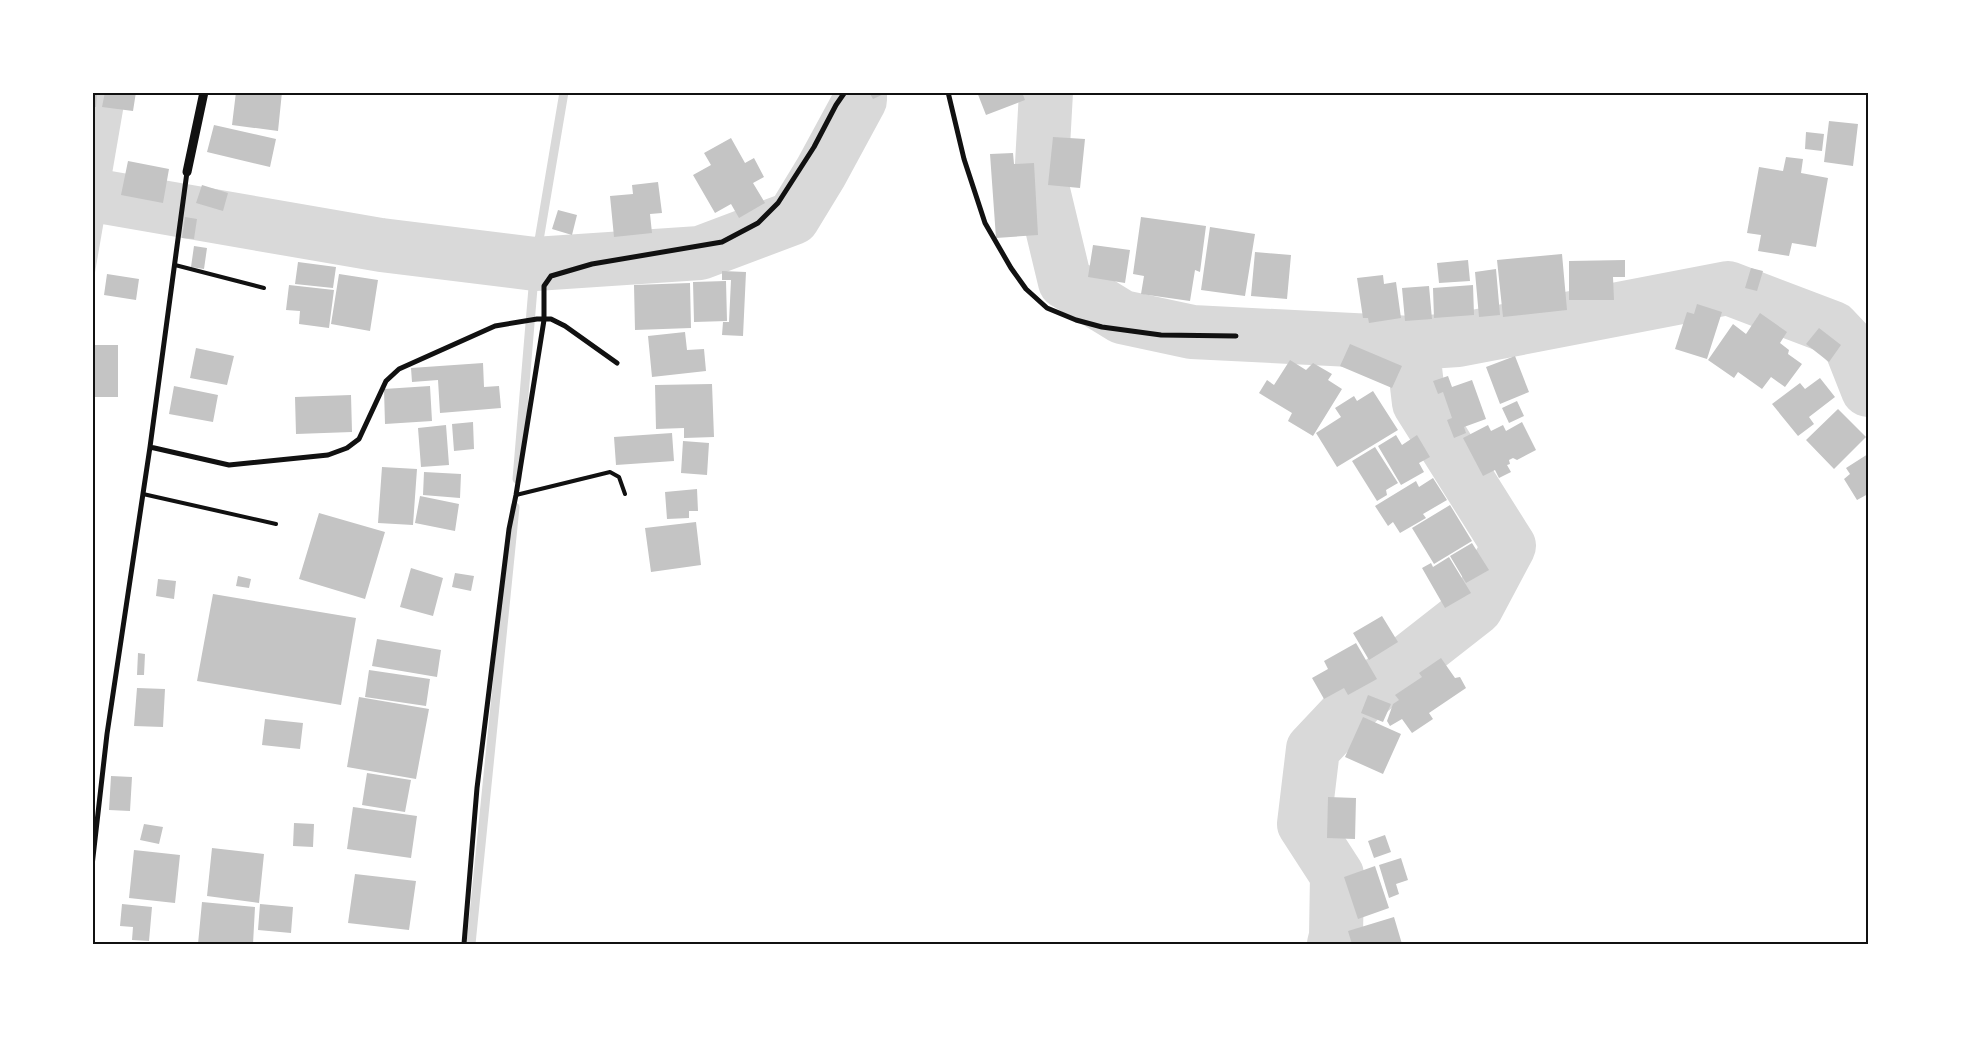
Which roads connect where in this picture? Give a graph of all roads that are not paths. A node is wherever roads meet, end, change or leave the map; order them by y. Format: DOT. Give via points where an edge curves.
graph roads {
  1 [pos="204,92"];
  2 [pos="844,92"];
  3 [pos="948,92"];
  4 [pos="188,172"];
  5 [pos="175,266"];
  6 [pos="264,288"];
  7 [pos="544,320"];
  8 [pos="1236,336"];
  9 [pos="617,363"];
  10 [pos="150,447"];
  11 [pos="143,494"];
  12 [pos="624,494"];
  13 [pos="516,495"];
  14 [pos="276,524"];
  15 [pos="92,866"];
  16 [pos="464,944"];
  1 -- 4 [label="street"];
  2 -- 7 [label="street" via="778,203 758,223 722,242 592,264 551,276 544,286"];
  3 -- 8 [label="street" via="964,159 985,223 1026,290 1047,308 1102,327 1162,335"];
  4 -- 5 [label="street"];
  5 -- 6 [label="lane"];
  5 -- 10 [label="street"];
  7 -- 9 [label="street" via="551,319 565,326"];
  7 -- 10 [label="street" via="495,326 399,369 386,380 359,439 347,448 328,454 229,465"];
  7 -- 13 [label="street"];
  10 -- 11 [label="street"];
  11 -- 14 [label="lane"];
  11 -- 15 [label="street" via="106,734"];
  12 -- 13 [label="lane" via="619,477 610,472"];
  13 -- 16 [label="street" via="477,788"];
}
